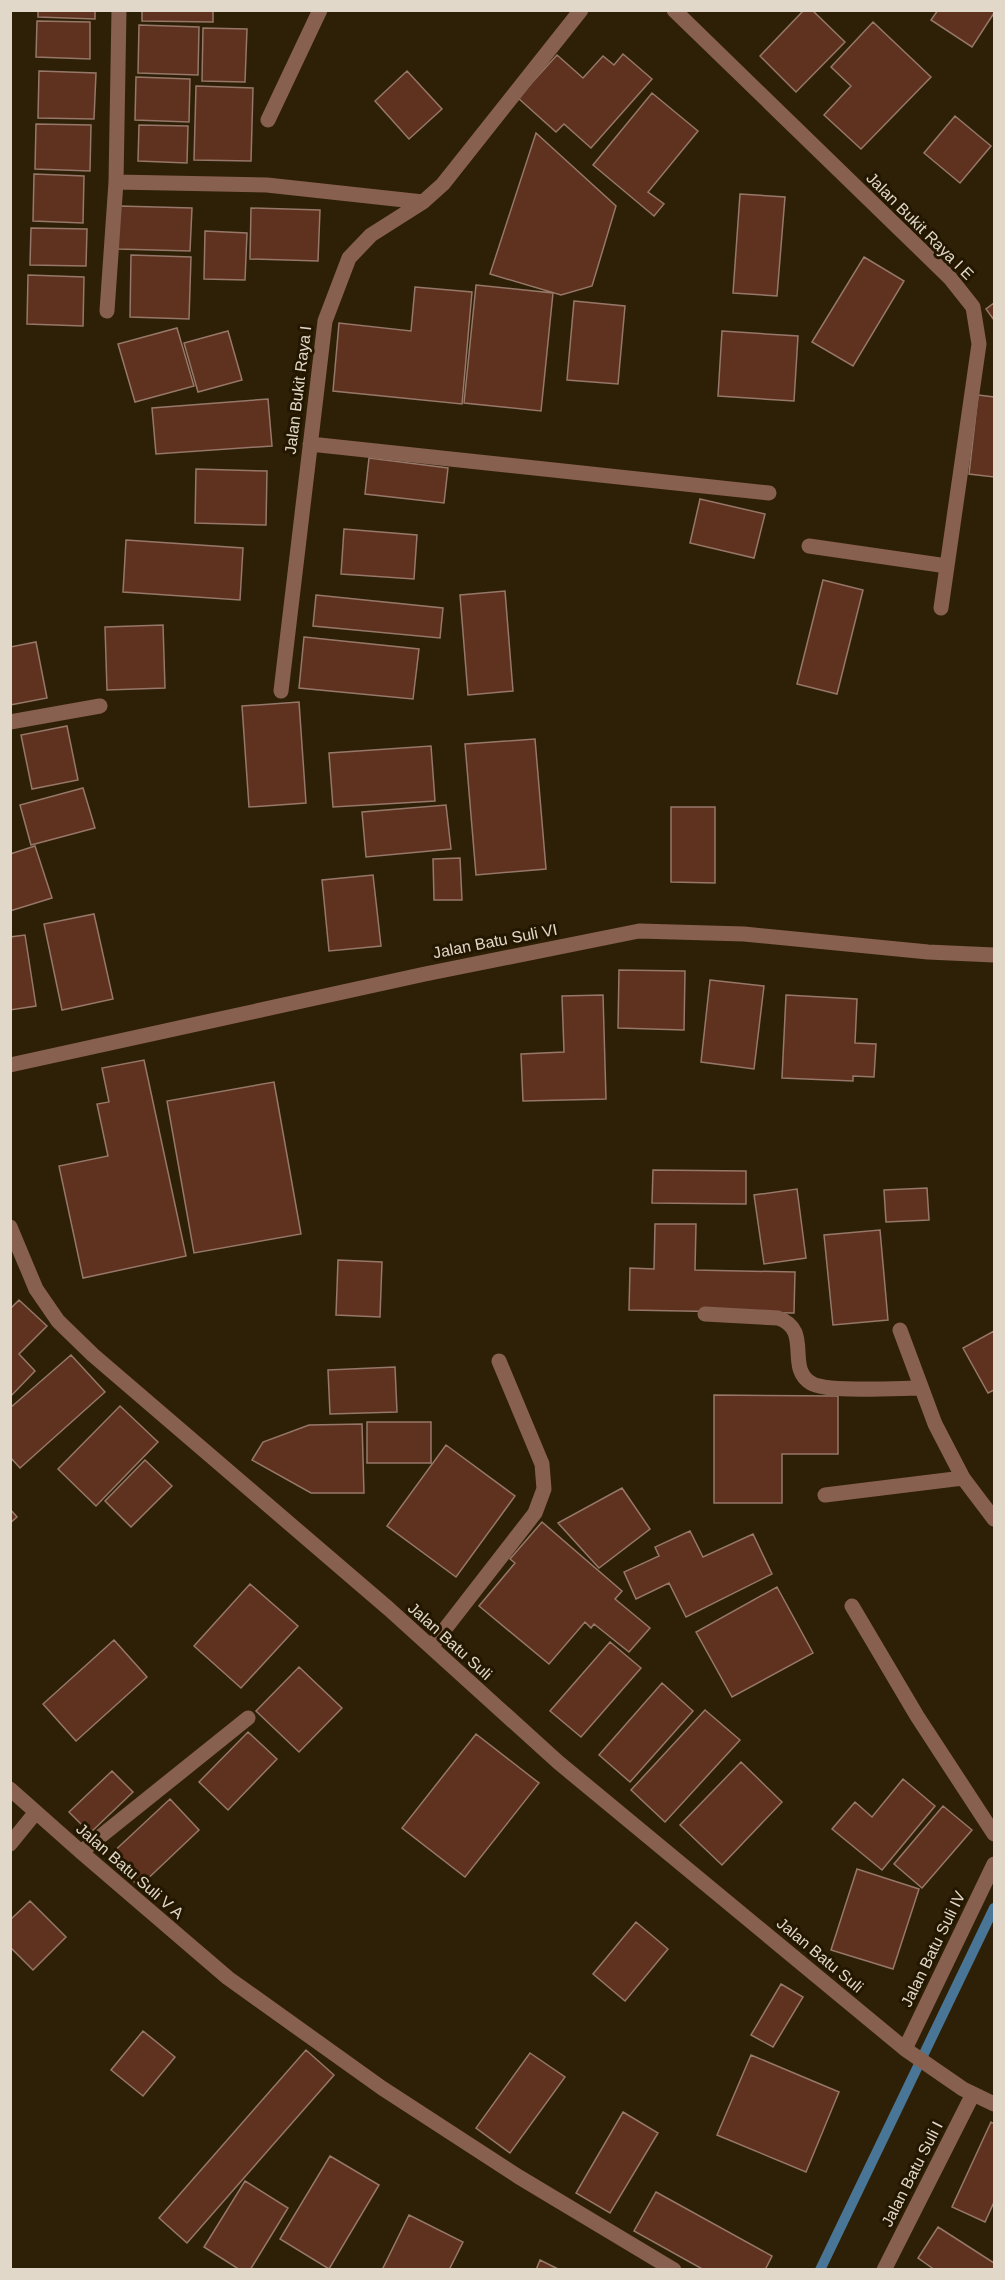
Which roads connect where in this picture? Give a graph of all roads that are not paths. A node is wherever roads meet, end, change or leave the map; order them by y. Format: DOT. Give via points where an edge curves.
graph roads {
  1 [pos="119,10"];
  2 [pos="320,10"];
  3 [pos="581,10"];
  4 [pos="674,10"];
  5 [pos="267,120"];
  6 [pos="116,182"];
  7 [pos="423,202"];
  8 [pos="107,311"];
  9 [pos="310,444"];
  10 [pos="769,493"];
  11 [pos="809,546"];
  12 [pos="947,566"];
  13 [pos="941,608"];
  14 [pos="281,692"];
  15 [pos="100,706"];
  16 [pos="10,722"];
  17 [pos="994,956"];
  18 [pos="10,1065"];
  19 [pos="10,1227"];
  20 [pos="705,1314"];
  21 [pos="900,1330"];
  22 [pos="499,1361"];
  23 [pos="921,1388"];
  24 [pos="963,1478"];
  25 [pos="825,1495"];
  26 [pos="994,1519"];
  27 [pos="852,1606"];
  28 [pos="431,1647"];
  29 [pos="248,1718"];
  30 [pos="10,1789"];
  31 [pos="36,1812"];
  32 [pos="994,1834"];
  33 [pos="10,1844"];
  34 [pos="81,1852"];
  35 [pos="994,1864"];
  36 [pos="909,2052"];
  37 [pos="968,2092"];
  38 [pos="994,2104"];
  39 [pos="674,2270"];
  40 [pos="884,2270"];
  1 -- 6 [label="street"];
  2 -- 5 [label="street"];
  3 -- 7 [label="street, Jalan Bukit Raya I" via="443,184"];
  4 -- 12 [label="street, Jalan Bukit Raya I E" via="950,278 973,307 979,344"];
  6 -- 7 [label="street" via="267,185"];
  6 -- 8 [label="street"];
  7 -- 9 [label="street, Jalan Bukit Raya I" via="371,235 349,258 324,321"];
  9 -- 10 [label="street"];
  9 -- 14 [label="street, Jalan Bukit Raya I"];
  11 -- 12 [label="street"];
  12 -- 13 [label="street, Jalan Bukit Raya I E"];
  15 -- 16 [label="street"];
  17 -- 18 [label="street, Jalan Batu Suli VI" via="744,934 639,931 413,976"];
  19 -- 28 [label="street, Jalan Batu Suli" via="36,1289 58,1322"];
  20 -- 23 [label="street" via="790,1322 796,1334 800,1372 811,1384 830,1388"];
  21 -- 23 [label="street"];
  22 -- 28 [label="street" via="542,1464 544,1489 535,1514"];
  23 -- 24 [label="street"];
  24 -- 25 [label="street"];
  24 -- 26 [label="street"];
  27 -- 32 [label="street"];
  28 -- 36 [label="street, Jalan Batu Suli" via="558,1762"];
  29 -- 34 [label="street"];
  30 -- 31 [label="street, Jalan Batu Suli V A"];
  31 -- 33 [label="street"];
  31 -- 34 [label="street, Jalan Batu Suli V A"];
  34 -- 39 [label="street, Jalan Batu Suli V A" via="228,1978 382,2088 519,2177"];
  35 -- 36 [label="street, Jalan Batu Suli IV"];
  36 -- 37 [label="street, Jalan Batu Suli"];
  37 -- 38 [label="street"];
  37 -- 40 [label="street, Jalan Batu Suli I"];
}
